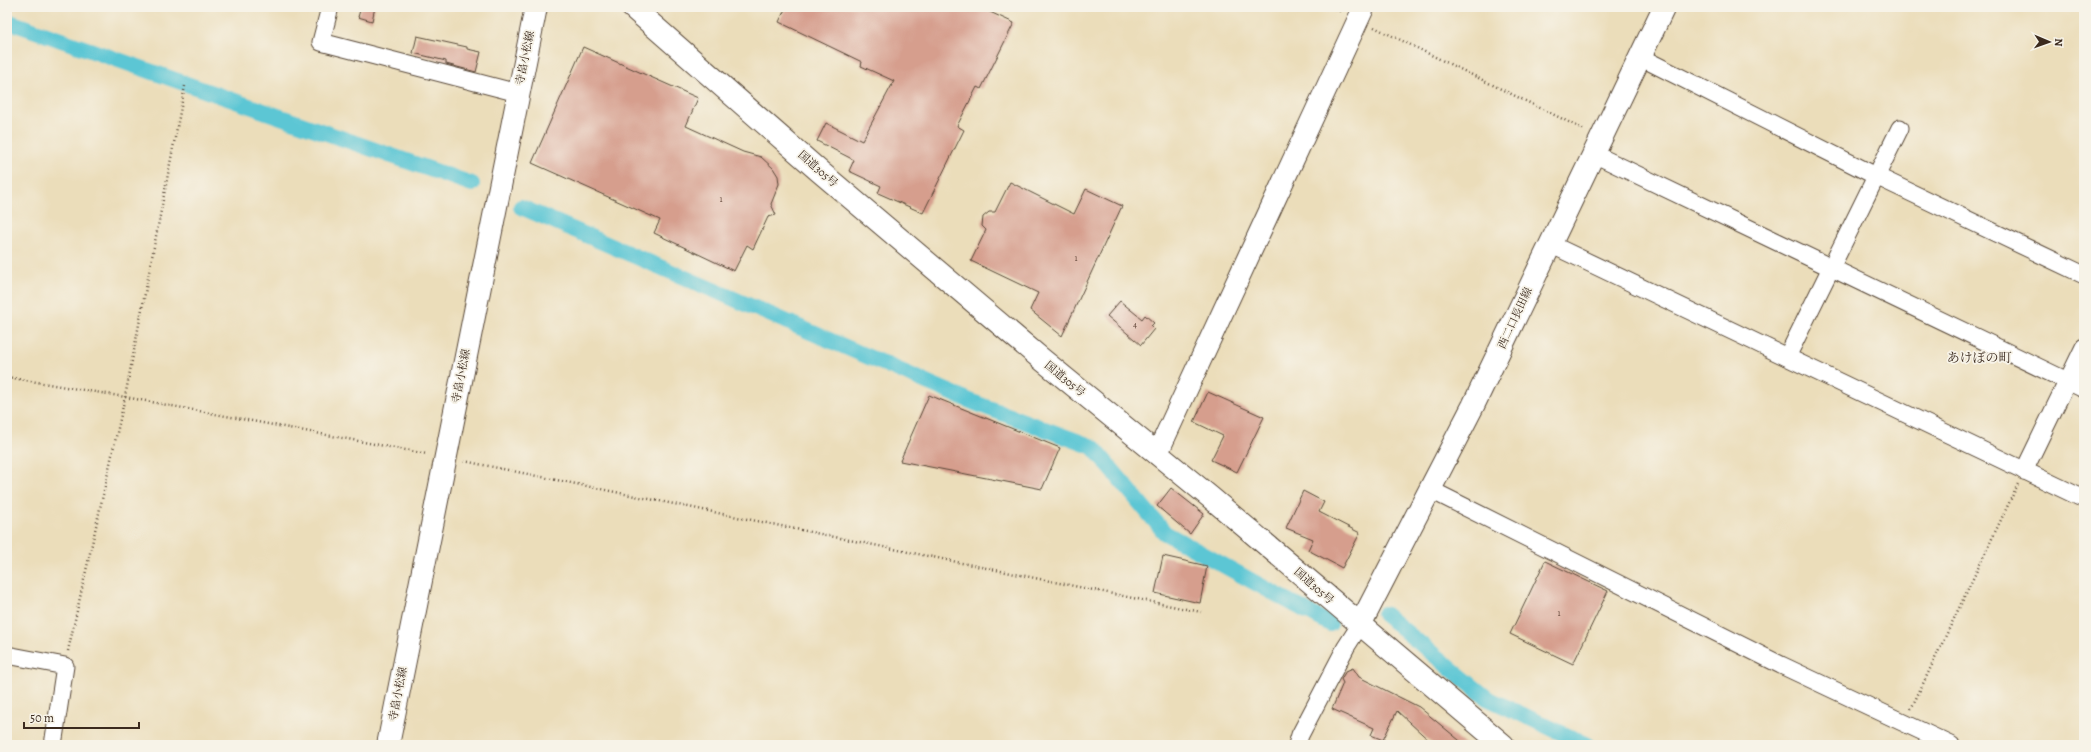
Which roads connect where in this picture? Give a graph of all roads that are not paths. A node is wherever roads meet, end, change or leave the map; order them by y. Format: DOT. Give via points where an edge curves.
graph roads {
  1 [pos="330,7"];
  2 [pos="536,7"];
  3 [pos="632,7"];
  4 [pos="1664,7"];
  5 [pos="1361,13"];
  6 [pos="1640,57"];
  7 [pos="518,93"];
  8 [pos="1900,128"];
  9 [pos="1598,146"];
  10 [pos="1876,176"];
  11 [pos="1550,244"];
  12 [pos="1831,268"];
  13 [pos="2084,276"];
  14 [pos="2084,347"];
  15 [pos="1787,357"];
  16 [pos="2067,382"];
  17 [pos="2084,390"];
  18 [pos="1158,454"];
  19 [pos="2024,471"];
  20 [pos="1431,490"];
  21 [pos="2084,499"];
  22 [pos="1360,625"];
  23 [pos="7,655"];
  24 [pos="53,745"];
  25 [pos="388,745"];
  26 [pos="1297,745"];
  27 [pos="1504,745"];
  28 [pos="1951,745"];
  1 -- 7 [label="street" via="321,42"];
  2 -- 7 [label="main road, 寺畠小松線"];
  3 -- 18 [label="main road, 国道305号" via="818,170"];
  4 -- 6 [label="main road, 西二口長田線"];
  5 -- 18 [label="street"];
  6 -- 9 [label="main road, 西二口長田線"];
  6 -- 10 [label="street"];
  7 -- 25 [label="main road, 寺畠小松線" via="456,460"];
  8 -- 10 [label="street"];
  9 -- 11 [label="main road, 西二口長田線"];
  9 -- 12 [label="street"];
  10 -- 12 [label="street"];
  10 -- 13 [label="street"];
  11 -- 15 [label="street"];
  11 -- 20 [label="main road, 西二口長田線" via="1474,406"];
  12 -- 15 [label="street"];
  12 -- 16 [label="street"];
  14 -- 16 [label="street"];
  15 -- 19 [label="street"];
  16 -- 17 [label="street"];
  16 -- 19 [label="street"];
  18 -- 22 [label="main road, 国道305号"];
  19 -- 21 [label="street"];
  20 -- 22 [label="main road, 西二口長田線"];
  20 -- 28 [label="street" via="1780,665"];
  22 -- 26 [label="street" via="1332,674"];
  22 -- 27 [label="main road, 国道305号"];
  23 -- 24 [label="street" via="65,666"];
}
